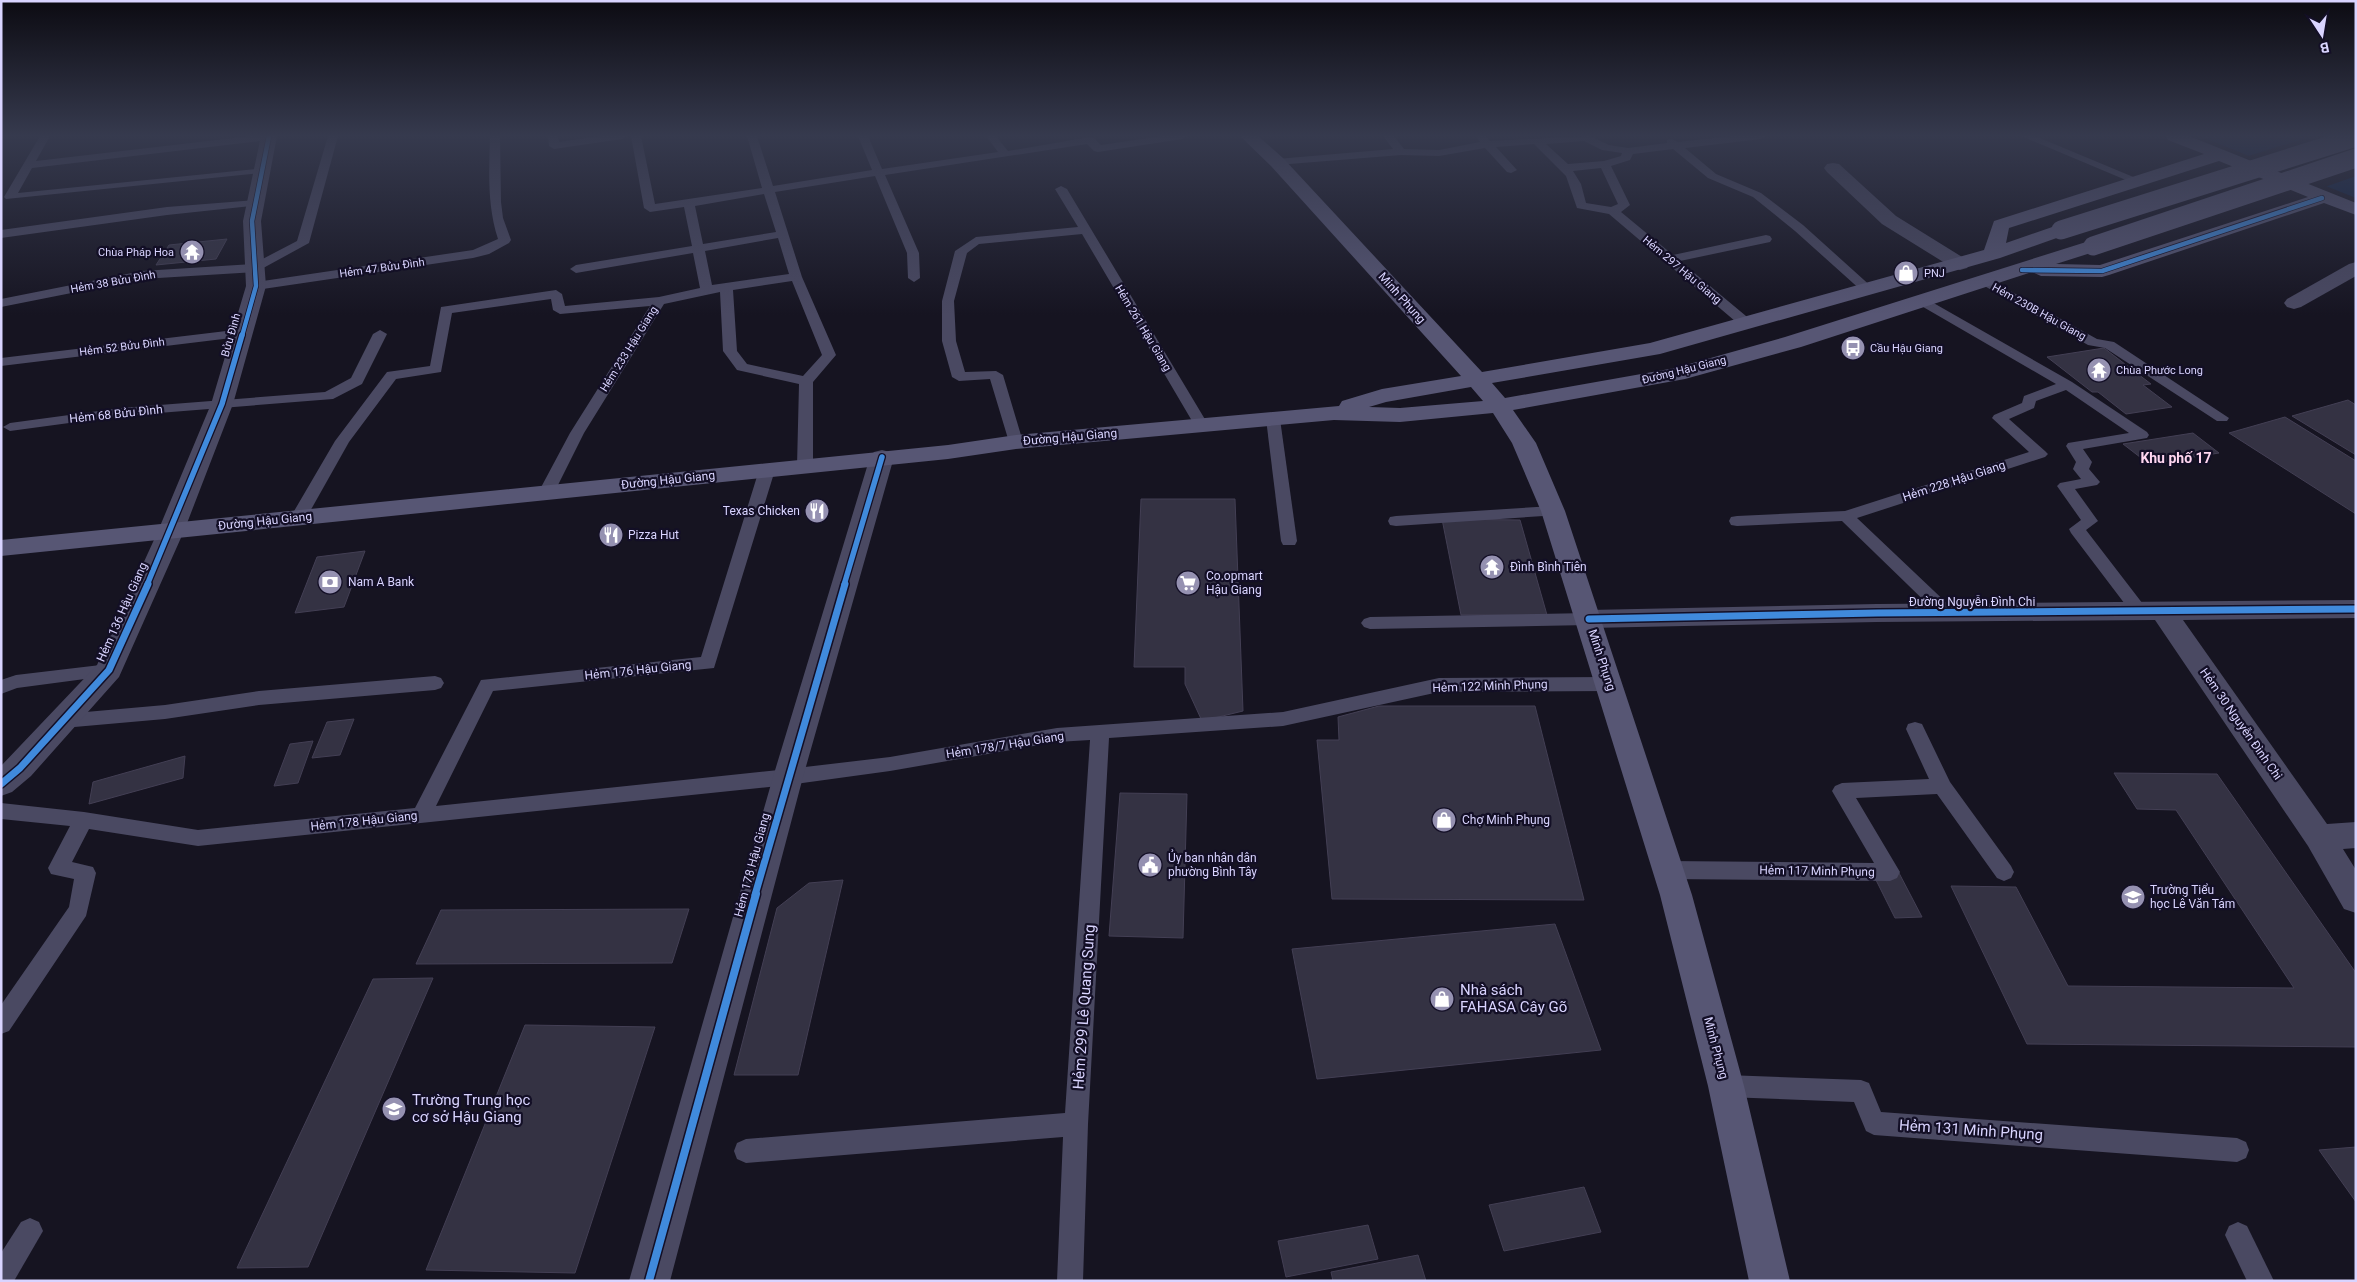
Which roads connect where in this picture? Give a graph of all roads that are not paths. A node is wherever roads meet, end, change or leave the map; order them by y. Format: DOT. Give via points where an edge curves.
graph roads {
  1 [pos="10,196"];
  2 [pos="50,196"];
  3 [pos="257,196"];
  4 [pos="316,196"];
  5 [pos="495,196"];
  6 [pos="648,196"];
  7 [pos="733,196"];
  8 [pos="771,196"];
  9 [pos="889,196"];
  10 [pos="1065,196"];
  11 [pos="1308,196"];
  12 [pos="1579,196"];
  13 [pos="1620,196"];
  14 [pos="1759,196"];
  15 [pos="1863,196"];
  16 [pos="2091,196"];
  17 [pos="2169,196"];
  18 [pos="2243,196"];
  19 [pos="2317,196"];
  20 [pos="2322,198"];
  21 [pos="256,203"];
  22 [pos="689,204"];
  23 [pos="2356,210"];
  24 [pos="1613,211"];
  25 [pos="1084,230"];
  26 [pos="1,234"];
  27 [pos="783,234"];
  28 [pos="1766,238"];
  29 [pos="698,248"];
  30 [pos="1993,254"];
  31 [pos="1669,260"];
  32 [pos="1960,264"];
  33 [pos="2356,268"];
  34 [pos="576,269"];
  35 [pos="2022,270"];
  36 [pos="256,277"];
  37 [pos="796,277"];
  38 [pos="914,278"];
  39 [pos="1985,282"];
  40 [pos="726,287"];
  41 [pos="707,290"];
  42 [pos="1868,290"];
  43 [pos="659,301"];
  44 [pos="1923,301"];
  45 [pos="1,303"];
  46 [pos="2294,303"];
  47 [pos="1747,324"];
  48 [pos="242,333"];
  49 [pos="380,334"];
  50 [pos="1,362"];
  51 [pos="1476,380"];
  52 [pos="806,381"];
  53 [pos="2067,385"];
  54 [pos="222,404"];
  55 [pos="1500,406"];
  56 [pos="1334,413"];
  57 [pos="2222,418"];
  58 [pos="1273,419"];
  59 [pos="1202,426"];
  60 [pos="10,427"];
  61 [pos="1016,442"];
  62 [pos="882,457"];
  63 [pos="805,466"];
  64 [pos="767,470"];
  65 [pos="546,493"];
  66 [pos="1553,511"];
  67 [pos="1846,516"];
  68 [pos="298,518"];
  69 [pos="1396,521"];
  70 [pos="1737,521"];
  71 [pos="171,531"];
  72 [pos="1289,541"];
  73 [pos="1,548"];
  74 [pos="2356,609"];
  75 [pos="2151,612"];
  76 [pos="1948,613"];
  77 [pos="1589,619"];
  78 [pos="1370,623"];
  79 [pos="109,670"];
  80 [pos="435,683"];
  81 [pos="1610,684"];
  82 [pos="1,687"];
  83 [pos="1283,719"];
  84 [pos="63,721"];
  85 [pos="1915,729"];
  86 [pos="1100,734"];
  87 [pos="788,777"];
  88 [pos="1,784"];
  89 [pos="1942,786"];
  90 [pos="1,811"];
  91 [pos="421,815"];
  92 [pos="84,820"];
  93 [pos="2356,836"];
  94 [pos="2319,837"];
  95 [pos="1667,870"];
  96 [pos="2004,872"];
  97 [pos="2356,899"];
  98 [pos="1,1024"];
  99 [pos="1726,1086"];
  100 [pos="1076,1124"];
  101 [pos="2237,1150"];
  102 [pos="746,1151"];
  103 [pos="30,1231"];
  104 [pos="2238,1235"];
  105 [pos="1,1277"];
  106 [pos="649,1281"];
  107 [pos="1070,1281"];
  108 [pos="1770,1281"];
  109 [pos="2261,1281"];
  1 -- 2 [label="lane" via="7,201"];
  3 -- 21 [label="street, Bửu Đình"];
  4 -- 36 [label="lane" via="303,243"];
  5 -- 36 [label="lane, Hẻm 47 Bửu Đình" via="497,218 505,240 485,251"];
  6 -- 22 [label="lane" via="650,208"];
  7 -- 22 [label="lane"];
  8 -- 27 [label="lane"];
  9 -- 38 [label="lane" via="913,254"];
  10 -- 25 [label="lane, Hẻm 261 Hậu Giang"];
  11 -- 51 [label="main road, Minh Phụng"];
  12 -- 24 [label="lane" via="1581,206"];
  13 -- 24 [label="lane" via="1624,205"];
  14 -- 42 [label="lane"];
  15 -- 32 [label="street" via="1906,233"];
  16 -- 30 [label="main road" via="2001,225"];
  17 -- 30 [label="main road, Đường Hậu Giang, bridge"];
  18 -- 35 [label="main road, Đường Hậu Giang, bridge"];
  19 -- 20 [label="main road"];
  20 -- 23 [label="main road"];
  20 -- 35 [label="main road, Đường Hậu Giang" via="2102,271"];
  21 -- 26 [label="lane" via="167,211"];
  21 -- 36 [label="street, Bửu Đình" via="252,221"];
  22 -- 29 [label="lane"];
  24 -- 31 [label="lane, Hẻm 297 Hậu Giang"];
  25 -- 59 [label="lane, Hẻm 261 Hậu Giang"];
  25 -- 61 [label="lane" via="976,241 961,251 948,301 949,341 959,377 996,375"];
  27 -- 29 [label="lane"];
  27 -- 37 [label="lane"];
  28 -- 31 [label="lane"];
  29 -- 34 [label="lane"];
  29 -- 41 [label="lane"];
  30 -- 32 [label="main road, Đường Hậu Giang"];
  31 -- 47 [label="lane, Hẻm 297 Hậu Giang"];
  32 -- 42 [label="main road, Đường Hậu Giang"];
  33 -- 46 [label="street"];
  35 -- 39 [label="main road, Đường Hậu Giang"];
  36 -- 45 [label="lane, Hẻm 38 Bửu Đình" via="142,275"];
  36 -- 48 [label="street, Bửu Đình"];
  37 -- 40 [label="lane, Hẻm 233 Hậu Giang"];
  37 -- 52 [label="lane" via="829,355"];
  39 -- 44 [label="main road, Đường Hậu Giang"];
  39 -- 57 [label="lane, Hẻm 230B Hậu Giang" via="2093,342 2109,345"];
  40 -- 41 [label="lane, Hẻm 233 Hậu Giang"];
  40 -- 52 [label="lane" via="730,351 742,367"];
  41 -- 43 [label="lane, Hẻm 233 Hậu Giang"];
  42 -- 47 [label="main road, Đường Hậu Giang"];
  43 -- 65 [label="lane, Hẻm 233 Hậu Giang" via="577,433"];
  43 -- 68 [label="lane" via="560,310 556,294 446,310 436,369 392,375 342,441"];
  44 -- 53 [label="lane"];
  44 -- 55 [label="main road, Đường Hậu Giang" via="1677,374"];
  47 -- 51 [label="main road, Đường Hậu Giang" via="1652,349"];
  48 -- 50 [label="lane, Hẻm 52 Bửu Đình"];
  48 -- 54 [label="street, Bửu Đình"];
  49 -- 54 [label="lane, Hẻm 68 Bửu Đình" via="357,381 328,396"];
  51 -- 55 [label="main road, Minh Phụng"];
  51 -- 56 [label="main road, Đường Hậu Giang" via="1382,396"];
  52 -- 63 [label="lane"];
  53 -- 67 [label="lane, Hẻm 228 Hậu Giang" via="2029,399 2029,405 1999,418 2040,454"];
  53 -- 75 [label="lane" via="2142,435 2073,446 2084,462 2081,468 2092,482 2065,486 2090,521 2076,529"];
  54 -- 60 [label="lane, Hẻm 68 Bửu Đình" via="121,412"];
  54 -- 71 [label="street, Bửu Đình"];
  55 -- 56 [label="main road, Đường Hậu Giang" via="1400,415"];
  55 -- 66 [label="main road, Minh Phụng" via="1524,443"];
  56 -- 58 [label="main road, Đường Hậu Giang"];
  58 -- 59 [label="main road, Đường Hậu Giang"];
  58 -- 72 [label="lane"];
  59 -- 61 [label="main road, Đường Hậu Giang"];
  61 -- 62 [label="main road, Đường Hậu Giang"];
  62 -- 63 [label="main road, Đường Hậu Giang"];
  62 -- 87 [label="street, Hẻm 178 Hậu Giang"];
  63 -- 64 [label="main road, Đường Hậu Giang"];
  64 -- 65 [label="main road, Đường Hậu Giang"];
  64 -- 91 [label="lane, Hẻm 176 Hậu Giang" via="708,663 487,685"];
  65 -- 68 [label="main road, Đường Hậu Giang"];
  66 -- 69 [label="lane"];
  66 -- 77 [label="main road, Minh Phụng"];
  67 -- 70 [label="lane, Hẻm 228 Hậu Giang"];
  67 -- 76 [label="lane"];
  68 -- 71 [label="main road, Đường Hậu Giang"];
  71 -- 73 [label="main road, Đường Hậu Giang"];
  71 -- 79 [label="street, Hẻm 136 Hậu Giang"];
  74 -- 75 [label="street, Đường Nguyễn Đình Chi"];
  75 -- 76 [label="street, Đường Nguyễn Đình Chi"];
  75 -- 94 [label="street, Hẻm 30 Nguyễn Đình Chi"];
  76 -- 77 [label="street, Đường Nguyễn Đình Chi"];
  77 -- 78 [label="lane"];
  77 -- 81 [label="main road, Minh Phụng"];
  79 -- 82 [label="lane, Hẻm 136 Hậu Giang" via="16,682"];
  79 -- 84 [label="street, Hẻm 136 Hậu Giang"];
  80 -- 84 [label="lane" via="259,698 166,712"];
  81 -- 83 [label="lane, Hẻm 122 Minh Phụng" via="1439,685"];
  81 -- 95 [label="main road, Minh Phụng"];
  83 -- 86 [label="lane, Hẻm 178/7 Hậu Giang"];
  84 -- 88 [label="street, Hẻm 136 Hậu Giang"];
  85 -- 89 [label="lane"];
  86 -- 87 [label="lane, Hẻm 178/7 Hậu Giang" via="1057,735 890,764"];
  86 -- 100 [label="lane, Hẻm 299 Lê Quang Sung"];
  87 -- 91 [label="lane, Hẻm 178 Hậu Giang"];
  87 -- 106 [label="street, Hẻm 178 Hậu Giang"];
  89 -- 95 [label="lane, Hẻm 117 Minh Phụng" via="1842,791 1890,872"];
  89 -- 96 [label="lane"];
  90 -- 92 [label="lane, Hẻm 178 Hậu Giang"];
  91 -- 92 [label="lane, Hẻm 178 Hậu Giang" via="198,838"];
  92 -- 98 [label="lane" via="58,868 86,874 79,910"];
  93 -- 94 [label="street"];
  94 -- 97 [label="street, Hẻm 30 Nguyễn Đình Chi"];
  95 -- 99 [label="main road, Minh Phụng"];
  99 -- 101 [label="lane, Hẻm 131 Minh Phụng" via="1861,1091 1874,1123"];
  99 -- 108 [label="main road, Minh Phụng"];
  100 -- 102 [label="lane"];
  100 -- 107 [label="lane, Hẻm 299 Lê Quang Sung"];
  103 -- 105 [label="lane"];
  104 -- 109 [label="lane"];
}
